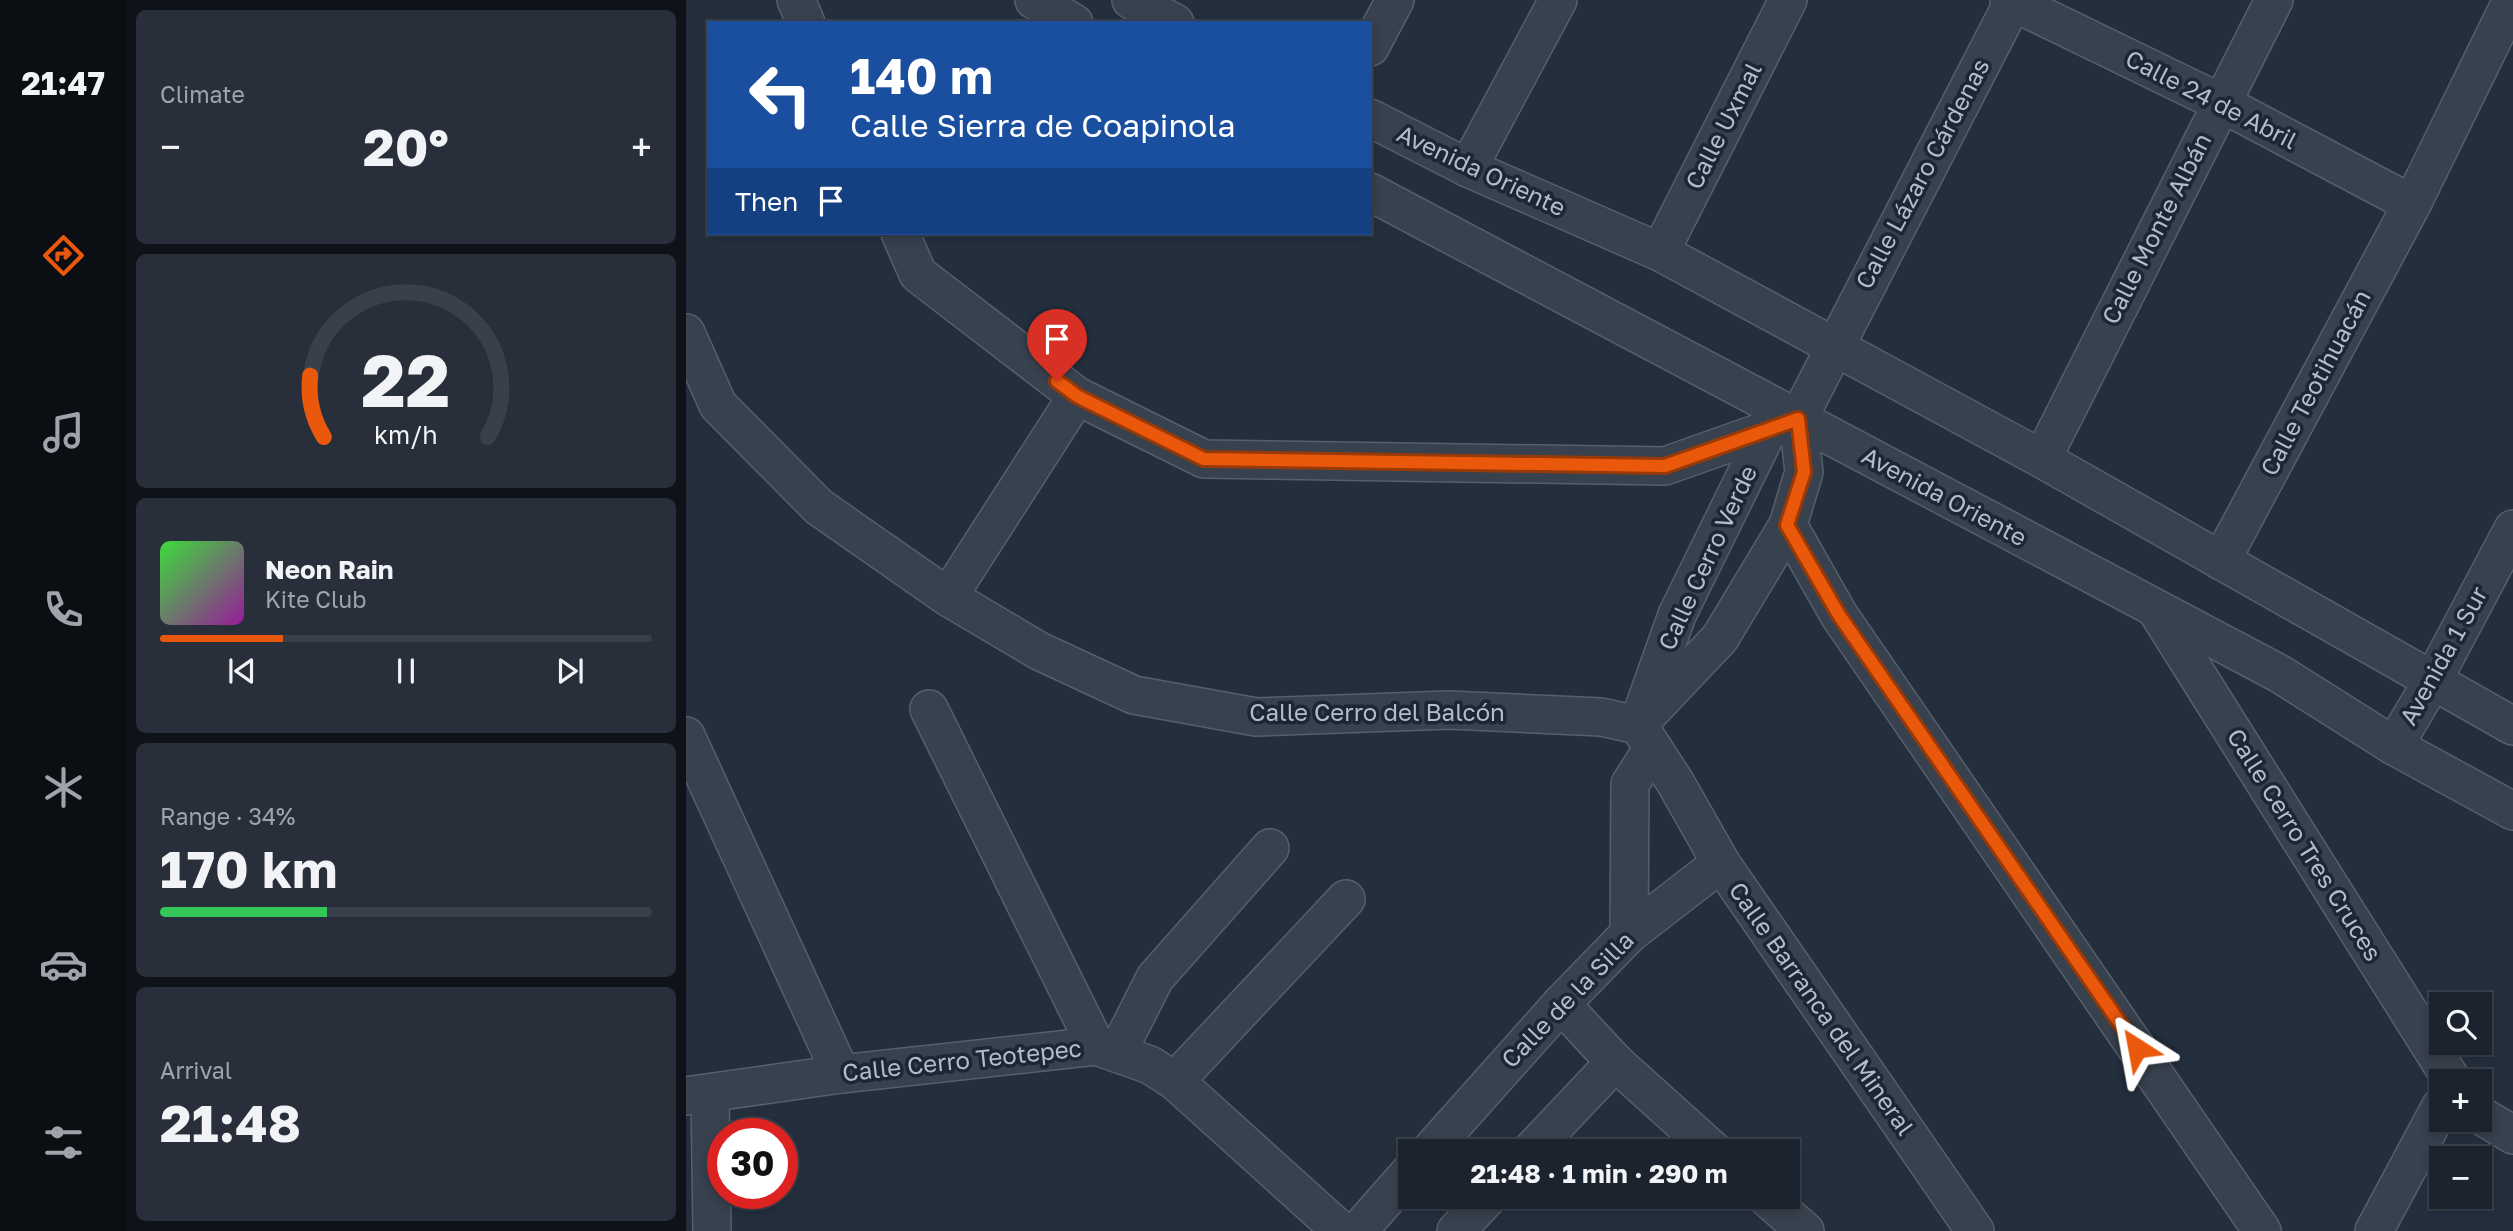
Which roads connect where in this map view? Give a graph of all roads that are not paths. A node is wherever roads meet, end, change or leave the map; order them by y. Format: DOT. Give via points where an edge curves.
graph roads {
  1 [pos="796,0"];
  2 [pos="1034,0"];
  3 [pos="1131,0"];
  4 [pos="1395,0"];
  5 [pos="1558,0"];
  6 [pos="1788,0"];
  7 [pos="2274,0"];
  8 [pos="2512,0"];
  9 [pos="2022,3"];
  10 [pos="805,21"];
  11 [pos="1071,21"];
  12 [pos="1171,21"];
  13 [pos="1372,43"];
  14 [pos="2221,103"];
  15 [pos="1372,119"];
  16 [pos="1468,167"];
  17 [pos="1372,193"];
  18 [pos="2412,204"];
  19 [pos="901,235"];
  20 [pos="1660,252"];
  21 [pos="686,333"];
  22 [pos="1833,347"];
  23 [pos="1077,396"];
  24 [pos="1783,425"];
  25 [pos="2042,459"];
  26 [pos="1787,525"];
  27 [pos="2513,530"];
  28 [pos="2221,561"];
  29 [pos="948,597"];
  30 [pos="2156,609"];
  31 [pos="2433,680"];
  32 [pos="929,709"];
  33 [pos="2513,726"];
  34 [pos="686,736"];
  35 [pos="1645,736"];
  36 [pos="2395,746"];
  37 [pos="2513,811"];
  38 [pos="1270,848"];
  39 [pos="1721,863"];
  40 [pos="1346,899"];
  41 [pos="1629,934"];
  42 [pos="1561,1004"];
  43 [pos="1106,1050"];
  44 [pos="1615,1062"];
  45 [pos="2445,1069"];
  46 [pos="841,1074"];
  47 [pos="1175,1081"];
  48 [pos="698,1096"];
  49 [pos="2492,1122"];
  50 [pos="2429,1128"];
  51 [pos="2513,1135"];
  52 [pos="1441,1139"];
  53 [pos="1542,1139"];
  54 [pos="1701,1139"];
  55 [pos="1398,1186"];
  56 [pos="1477,1209"];
  57 [pos="1780,1209"];
  58 [pos="712,1231"];
  59 [pos="1341,1231"];
  60 [pos="1358,1231"];
  61 [pos="1456,1231"];
  62 [pos="1805,1231"];
  63 [pos="1975,1231"];
  64 [pos="2262,1231"];
  65 [pos="2374,1231"];
  1 -- 10 [label="street"];
  2 -- 11 [label="street"];
  3 -- 12 [label="street"];
  4 -- 13 [label="street"];
  5 -- 16 [label="street"];
  6 -- 20 [label="street, Calle Uxmal"];
  7 -- 14 [label="street, Calle Monte Albán"];
  8 -- 18 [label="street, Calle Teotihuacán"];
  9 -- 14 [label="street, Calle 24 de Abril"];
  9 -- 22 [label="street, Calle Lázaro Cárdenas"];
  14 -- 18 [label="street, Calle 24 de Abril"];
  14 -- 25 [label="street, Calle Monte Albán"];
  15 -- 16 [label="street, Avenida Oriente"];
  16 -- 20 [label="street, Avenida Oriente"];
  17 -- 24 [label="street, Avenida Oriente"];
  18 -- 28 [label="street, Calle Teotihuacán"];
  19 -- 23 [label="street" via="918,274"];
  20 -- 22 [label="street, Avenida Oriente"];
  21 -- 29 [label="street, Calle Cerro del Balcón" via="718,405 818,507"];
  22 -- 24 [label="street, Calle Lázaro Cárdenas"];
  22 -- 25 [label="street, Avenida Oriente"];
  23 -- 24 [label="street" via="1204,459 1665,466"];
  23 -- 29 [label="street"];
  24 -- 26 [label="street" via="1804,472"];
  24 -- 30 [label="street, Avenida Oriente"];
  24 -- 35 [label="street, Calle Cerro Verde" via="1677,615"];
  25 -- 28 [label="street, Avenida Oriente"];
  26 -- 35 [label="street" via="1720,638"];
  26 -- 64 [label="street" via="1839,615"];
  27 -- 31 [label="street, Avenida 1 Sur"];
  28 -- 31 [label="street, Avenida Oriente"];
  29 -- 35 [label="street, Calle Cerro del Balcón" via="1039,652 1134,695 1256,717 1449,710 1601,717"];
  30 -- 36 [label="street, Avenida Oriente" via="2280,674"];
  30 -- 45 [label="street, Calle Cerro Tres Cruces"];
  31 -- 33 [label="street, Avenida Oriente"];
  31 -- 36 [label="street, Avenida 1 Sur"];
  32 -- 43 [label="street"];
  34 -- 46 [label="street"];
  35 -- 39 [label="street, Calle Barranca del Mineral"];
  35 -- 41 [label="street" via="1630,783"];
  36 -- 37 [label="street, Avenida Oriente"];
  38 -- 43 [label="street" via="1155,978"];
  39 -- 41 [label="street, Calle de la Silla"];
  39 -- 63 [label="street, Calle Barranca del Mineral"];
  40 -- 47 [label="street"];
  41 -- 42 [label="street, Calle de la Silla"];
  42 -- 44 [label="street"];
  42 -- 52 [label="street, Calle de la Silla"];
  43 -- 46 [label="street, Calle Cerro Teotepec"];
  43 -- 47 [label="street, Calle Cerro Teotepec" via="1150,1065"];
  44 -- 53 [label="street"];
  44 -- 54 [label="street"];
  46 -- 48 [label="street, Calle Cerro Teotepec"];
  47 -- 59 [label="street, Calle Cerro Teotepec"];
  48 -- 58 [label="street"];
  49 -- 51 [label="street"];
  50 -- 65 [label="street"];
  55 -- 60 [label="street"];
  56 -- 61 [label="street"];
  57 -- 62 [label="street"];
}
